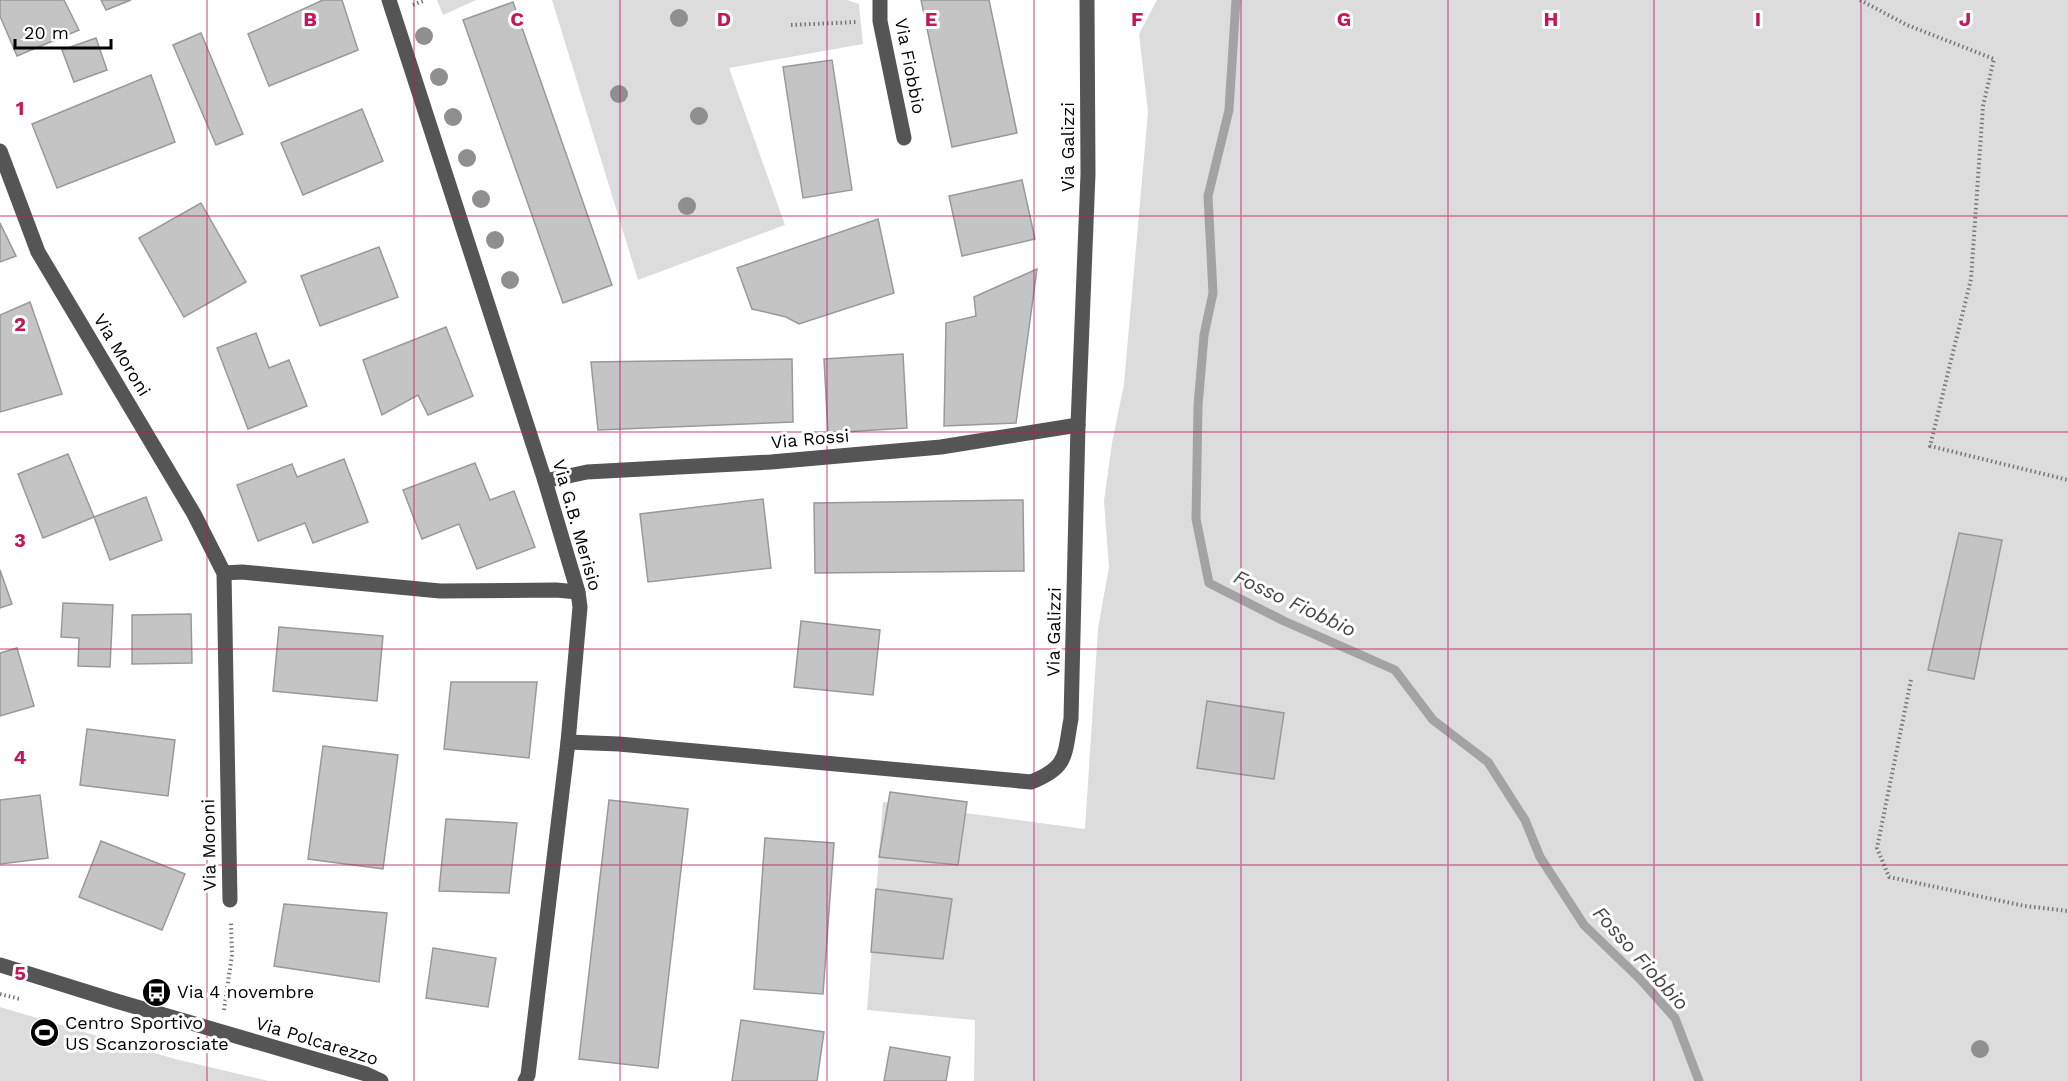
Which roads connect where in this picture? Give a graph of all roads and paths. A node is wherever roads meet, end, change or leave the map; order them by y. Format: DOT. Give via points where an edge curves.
graph roads {
  1 [pos="389,0"];
  2 [pos="880,0"];
  3 [pos="1087,0"];
  4 [pos="1860,0"];
  5 [pos="880,21"];
  6 [pos="791,25"];
  7 [pos="904,138"];
  8 [pos="0,151"];
  9 [pos="1078,425"];
  10 [pos="2068,480"];
  11 [pos="545,481"];
  12 [pos="224,573"];
  13 [pos="578,592"];
  14 [pos="1911,680"];
  15 [pos="568,742"];
  16 [pos="230,900"];
  17 [pos="2068,911"];
  18 [pos="0,965"];
  19 [pos="221,1032"];
  20 [pos="381,1081"];
  21 [pos="525,1081"];
  1 -- 11 [label="street, Via G.B. Merisio"];
  2 -- 5 [label="street, Via Fiobbio"];
  3 -- 9 [label="street, Via Galizzi" via="1088,174"];
  4 -- 10 [label="path" via="1907,25 1994,59 1983,106 1971,279 1930,446"];
  5 -- 6 [label="path"];
  5 -- 7 [label="street, Via Fiobbio"];
  8 -- 12 [label="street, Via Moroni" via="38,252 194,514"];
  9 -- 11 [label="street, Via Rossi" via="941,447 587,472"];
  9 -- 15 [label="street, Via Galizzi" via="1071,719 1063,761 1051,774 1031,782"];
  11 -- 13 [label="street, Via G.B. Merisio"];
  12 -- 13 [label="street" via="440,591"];
  12 -- 16 [label="street, Via Moroni"];
  13 -- 15 [label="street, Via G.B. Merisio"];
  14 -- 17 [label="path" via="1877,848 1889,877 2025,906"];
  15 -- 21 [label="street, Via G.B. Merisio"];
  16 -- 19 [label="path" via="232,955"];
  18 -- 19 [label="street, Via Polcarezzo"];
  19 -- 20 [label="street, Via Polcarezzo"];
}
